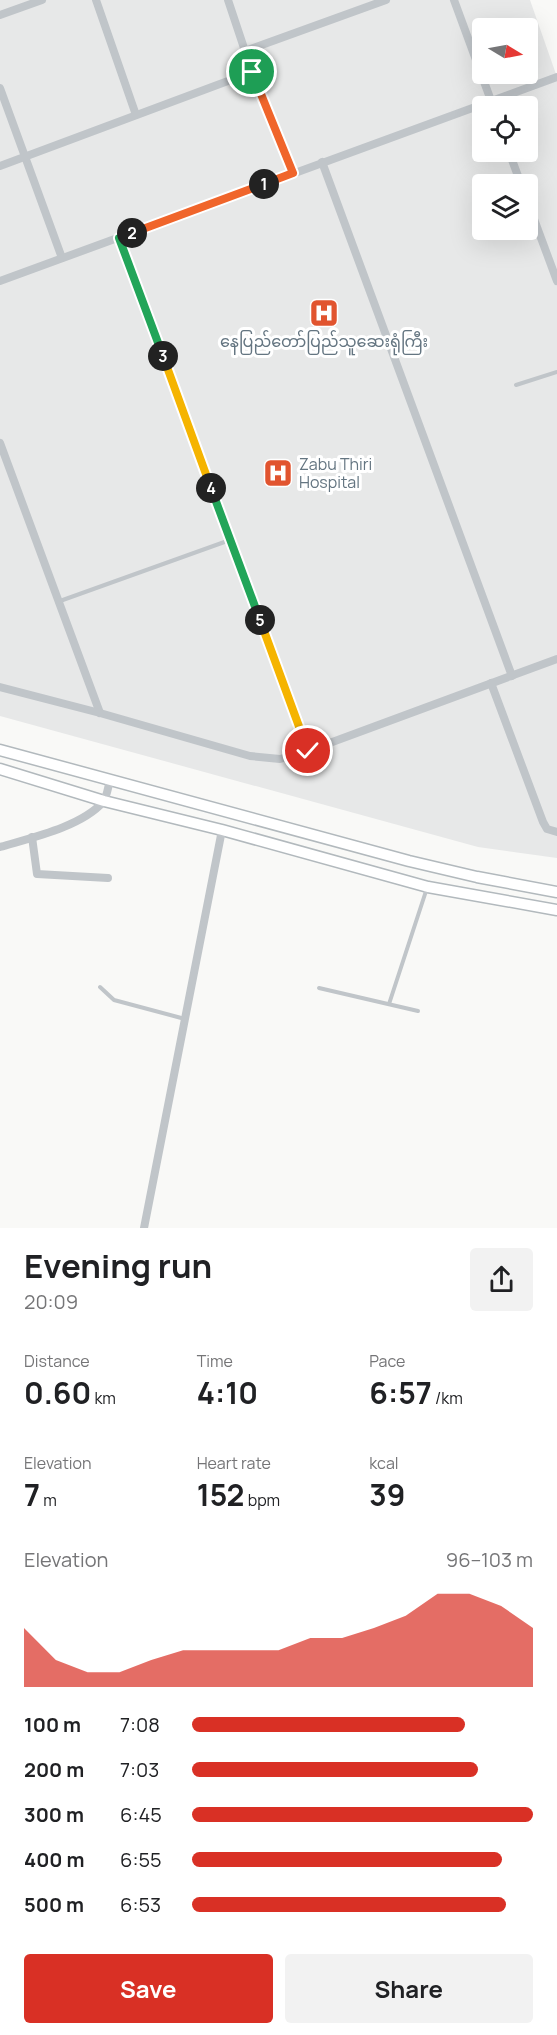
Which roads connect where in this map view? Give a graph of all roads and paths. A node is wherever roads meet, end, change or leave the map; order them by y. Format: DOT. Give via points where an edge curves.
graph roads {
  1 [pos="42,0"];
  2 [pos="96,0"];
  3 [pos="228,0"];
  4 [pos="386,0"];
  5 [pos="454,0"];
  6 [pos="0,15"];
  7 [pos="245,51"];
  8 [pos="252,72"];
  9 [pos="557,77"];
  10 [pos="0,88"];
  11 [pos="489,96"];
  12 [pos="511,96"];
  13 [pos="472,111"];
  14 [pos="136,115"];
  15 [pos="25,157"];
  16 [pos="322,162"];
  17 [pos="0,166"];
  18 [pos="293,173"];
  19 [pos="538,229"];
  20 [pos="119,238"];
  21 [pos="62,258"];
  22 [pos="0,281"];
  23 [pos="557,281"];
  24 [pos="557,372"];
  25 [pos="516,386"];
  26 [pos="0,443"];
  27 [pos="230,540"];
  28 [pos="60,601"];
  29 [pos="557,659"];
  30 [pos="512,676"];
  31 [pos="491,683"];
  32 [pos="0,687"];
  33 [pos="100,713"];
  34 [pos="0,750"];
  35 [pos="308,751"];
  36 [pos="0,769"];
  37 [pos="110,780"];
  38 [pos="104,801"];
  39 [pos="222,830"];
  40 [pos="557,832"];
  41 [pos="32,837"];
  42 [pos="0,847"];
  43 [pos="108,878"];
  44 [pos="428,887"];
  45 [pos="557,892"];
  46 [pos="557,910"];
  47 [pos="100,987"];
  48 [pos="319,988"];
  49 [pos="389,1004"];
  50 [pos="418,1011"];
  51 [pos="186,1020"];
  52 [pos="144,1228"];
  1 -- 6 [label="street"];
  2 -- 14 [label="street"];
  3 -- 7 [label="street"];
  4 -- 7 [label="street"];
  5 -- 11 [label="street"];
  7 -- 8 [label="street"];
  8 -- 14 [label="street"];
  8 -- 18 [label="street"];
  9 -- 12 [label="street"];
  10 -- 15 [label="street"];
  13 -- 16 [label="street"];
  14 -- 15 [label="street"];
  15 -- 17 [label="street"];
  15 -- 21 [label="street"];
  16 -- 18 [label="street"];
  16 -- 30 [label="street"];
  18 -- 20 [label="street"];
  19 -- 23 [label="street"];
  20 -- 21 [label="street"];
  20 -- 27 [label="street"];
  21 -- 22 [label="street"];
  24 -- 25 [label="lane"];
  26 -- 28 [label="street"];
  27 -- 28 [label="lane"];
  27 -- 35 [label="street"];
  28 -- 33 [label="street"];
  29 -- 30 [label="street"];
  30 -- 31 [label="street"];
  31 -- 35 [label="street"];
  31 -- 40 [label="street" via="543,822 547,829"];
  32 -- 33 [label="street"];
  33 -- 35 [label="street" via="261,758 280,759"];
  34 -- 37 [label="main road"];
  36 -- 38 [label="main road"];
  37 -- 38 [label="street"];
  37 -- 45 [label="main road" via="410,861"];
  38 -- 39 [label="main road"];
  38 -- 41 [label="street" via="77,820"];
  39 -- 44 [label="main road"];
  39 -- 51 [label="street"];
  41 -- 42 [label="street"];
  41 -- 43 [label="street" via="37,874"];
  44 -- 46 [label="main road"];
  44 -- 49 [label="lane"];
  47 -- 51 [label="lane" via="114,1000"];
  48 -- 49 [label="lane"];
  49 -- 50 [label="lane"];
  51 -- 52 [label="street"];
}
